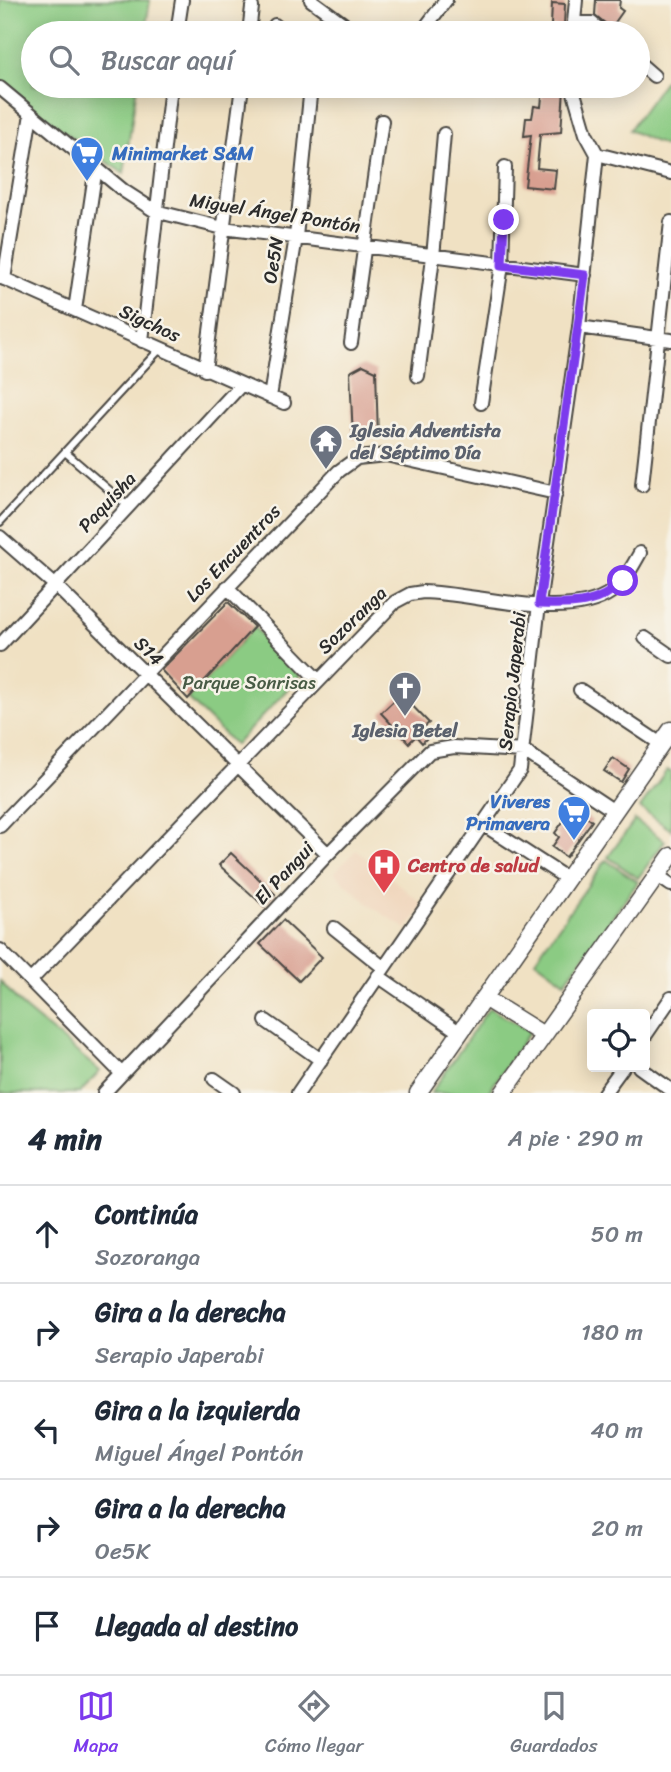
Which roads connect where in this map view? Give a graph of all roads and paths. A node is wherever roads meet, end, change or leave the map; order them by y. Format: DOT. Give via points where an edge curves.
graph roads {
  1 [pos="182,0"];
  2 [pos="311,0"];
  3 [pos="446,0"];
  4 [pos="576,0"];
  5 [pos="252,7"];
  6 [pos="179,21"];
  7 [pos="250,21"];
  8 [pos="339,21"];
  9 [pos="430,21"];
  10 [pos="574,21"];
  11 [pos="650,72"];
  12 [pos="654,76"];
  13 [pos="0,88"];
  14 [pos="169,98"];
  15 [pos="240,98"];
  16 [pos="310,98"];
  17 [pos="576,98"];
  18 [pos="32,114"];
  19 [pos="382,121"];
  20 [pos="444,134"];
  21 [pos="597,153"];
  22 [pos="96,167"];
  23 [pos="505,167"];
  24 [pos="671,173"];
  25 [pos="155,211"];
  26 [pos="671,222"];
  27 [pos="223,228"];
  28 [pos="296,237"];
  29 [pos="365,247"];
  30 [pos="433,257"];
  31 [pos="502,265"];
  32 [pos="585,275"];
  33 [pos="2,278"];
  34 [pos="75,310"];
  35 [pos="579,327"];
  36 [pos="664,338"];
  37 [pos="142,341"];
  38 [pos="351,343"];
  39 [pos="160,349"];
  40 [pos="205,370"];
  41 [pos="418,376"];
  42 [pos="241,385"];
  43 [pos="270,397"];
  44 [pos="284,403"];
  45 [pos="481,403"];
  46 [pos="65,452"];
  47 [pos="642,485"];
  48 [pos="556,494"];
  49 [pos="129,507"];
  50 [pos="0,522"];
  51 [pos="0,537"];
  52 [pos="640,554"];
  53 [pos="56,586"];
  54 [pos="227,587"];
  55 [pos="539,604"];
  56 [pos="645,638"];
  57 [pos="0,645"];
  58 [pos="671,656"];
  59 [pos="144,673"];
  60 [pos="318,680"];
  61 [pos="580,690"];
  62 [pos="666,737"];
  63 [pos="524,751"];
  64 [pos="239,765"];
  65 [pos="614,811"];
  66 [pos="484,825"];
  67 [pos="0,826"];
  68 [pos="328,854"];
  69 [pos="671,856"];
  70 [pos="566,878"];
  71 [pos="664,880"];
  72 [pos="334,928"];
  73 [pos="0,950"];
  74 [pos="381,972"];
  75 [pos="31,980"];
  76 [pos="671,998"];
  77 [pos="484,999"];
  78 [pos="267,1021"];
  79 [pos="650,1029"];
  80 [pos="460,1032"];
  81 [pos="542,1034"];
  82 [pos="321,1060"];
  83 [pos="619,1072"];
  84 [pos="646,1072"];
  85 [pos="122,1074"];
  86 [pos="214,1079"];
  87 [pos="671,1090"];
  88 [pos="104,1093"];
  89 [pos="234,1093"];
  90 [pos="298,1093"];
  91 [pos="418,1093"];
  92 [pos="503,1093"];
  93 [pos="604,1093"];
  1 -- 6 [label="street"];
  2 -- 8 [label="street"];
  3 -- 9 [label="street"];
  4 -- 10 [label="street"];
  5 -- 7 [label="street"];
  11 -- 12 [label="street"];
  13 -- 18 [label="street, Miguel Ángel Pontón"];
  14 -- 25 [label="street"];
  15 -- 27 [label="street"];
  16 -- 28 [label="street, Oe5N"];
  17 -- 21 [label="street"];
  18 -- 22 [label="street, Miguel Ángel Pontón"];
  18 -- 33 [label="street"];
  19 -- 29 [label="street"];
  20 -- 30 [label="street"];
  21 -- 24 [label="street"];
  21 -- 32 [label="street, Serapio Japerabi"];
  22 -- 25 [label="street, Miguel Ángel Pontón"];
  22 -- 34 [label="street"];
  23 -- 31 [label="street"];
  25 -- 27 [label="street, Miguel Ángel Pontón"];
  25 -- 37 [label="street"];
  26 -- 36 [label="street"];
  27 -- 28 [label="street, Miguel Ángel Pontón"];
  27 -- 40 [label="street"];
  28 -- 29 [label="street, Miguel Ángel Pontón"];
  28 -- 43 [label="street, Oe5N"];
  29 -- 30 [label="street, Miguel Ángel Pontón"];
  29 -- 38 [label="street"];
  30 -- 31 [label="street, Miguel Ángel Pontón"];
  30 -- 41 [label="street"];
  31 -- 32 [label="street, Miguel Ángel Pontón"];
  31 -- 45 [label="street"];
  32 -- 35 [label="street, Serapio Japerabi"];
  33 -- 34 [label="street, Sigchos"];
  34 -- 37 [label="street, Sigchos"];
  35 -- 36 [label="street"];
  35 -- 48 [label="street, Serapio Japerabi"];
  36 -- 47 [label="street"];
  37 -- 39 [label="street, Sigchos"];
  39 -- 40 [label="street, Sigchos"];
  39 -- 46 [label="lane"];
  40 -- 42 [label="street, Sigchos"];
  42 -- 43 [label="street, Sigchos"];
  42 -- 49 [label="street, Paquisha"];
  43 -- 44 [label="street, Sigchos"];
  46 -- 49 [label="lane"];
  46 -- 50 [label="lane"];
  48 -- 54 [label="street, Los Encuentros" via="386,455 357,458"];
  48 -- 55 [label="street, Serapio Japerabi"];
  49 -- 53 [label="street, Paquisha"];
  51 -- 53 [label="street, S14"];
  52 -- 55 [label="street, Sozoranga" via="623,581 595,601 578,606"];
  53 -- 57 [label="street, Paquisha"];
  53 -- 59 [label="street, S14"];
  54 -- 59 [label="street, Los Encuentros"];
  54 -- 60 [label="street"];
  55 -- 60 [label="street, Sozoranga" via="444,592 410,594 377,619"];
  55 -- 63 [label="street, Serapio Japerabi"];
  56 -- 58 [label="street"];
  59 -- 64 [label="street, S14"];
  59 -- 67 [label="street, Los Encuentros"];
  60 -- 64 [label="street, Sozoranga"];
  61 -- 62 [label="street"];
  62 -- 65 [label="street"];
  63 -- 65 [label="street"];
  63 -- 66 [label="street, Serapio Japerabi" via="517,779"];
  63 -- 68 [label="street, El Pangui" via="454,747 430,751"];
  64 -- 68 [label="street, S14"];
  64 -- 75 [label="street, Sozoranga"];
  65 -- 70 [label="street"];
  66 -- 70 [label="street"];
  66 -- 74 [label="street, Serapio Japerabi"];
  68 -- 85 [label="street, El Pangui"];
  69 -- 71 [label="street"];
  70 -- 77 [label="street"];
  71 -- 81 [label="street"];
  72 -- 74 [label="street"];
  73 -- 75 [label="street"];
  74 -- 80 [label="street"];
  74 -- 82 [label="street, Serapio Japerabi"];
  75 -- 85 [label="street"];
  76 -- 79 [label="street"];
  77 -- 80 [label="street"];
  77 -- 81 [label="street"];
  78 -- 82 [label="street"];
  80 -- 91 [label="street"];
  81 -- 92 [label="street"];
  82 -- 90 [label="street, Serapio Japerabi"];
  83 -- 93 [label="street"];
  84 -- 87 [label="street"];
  85 -- 88 [label="street, El Pangui"];
  86 -- 89 [label="street"];
}
